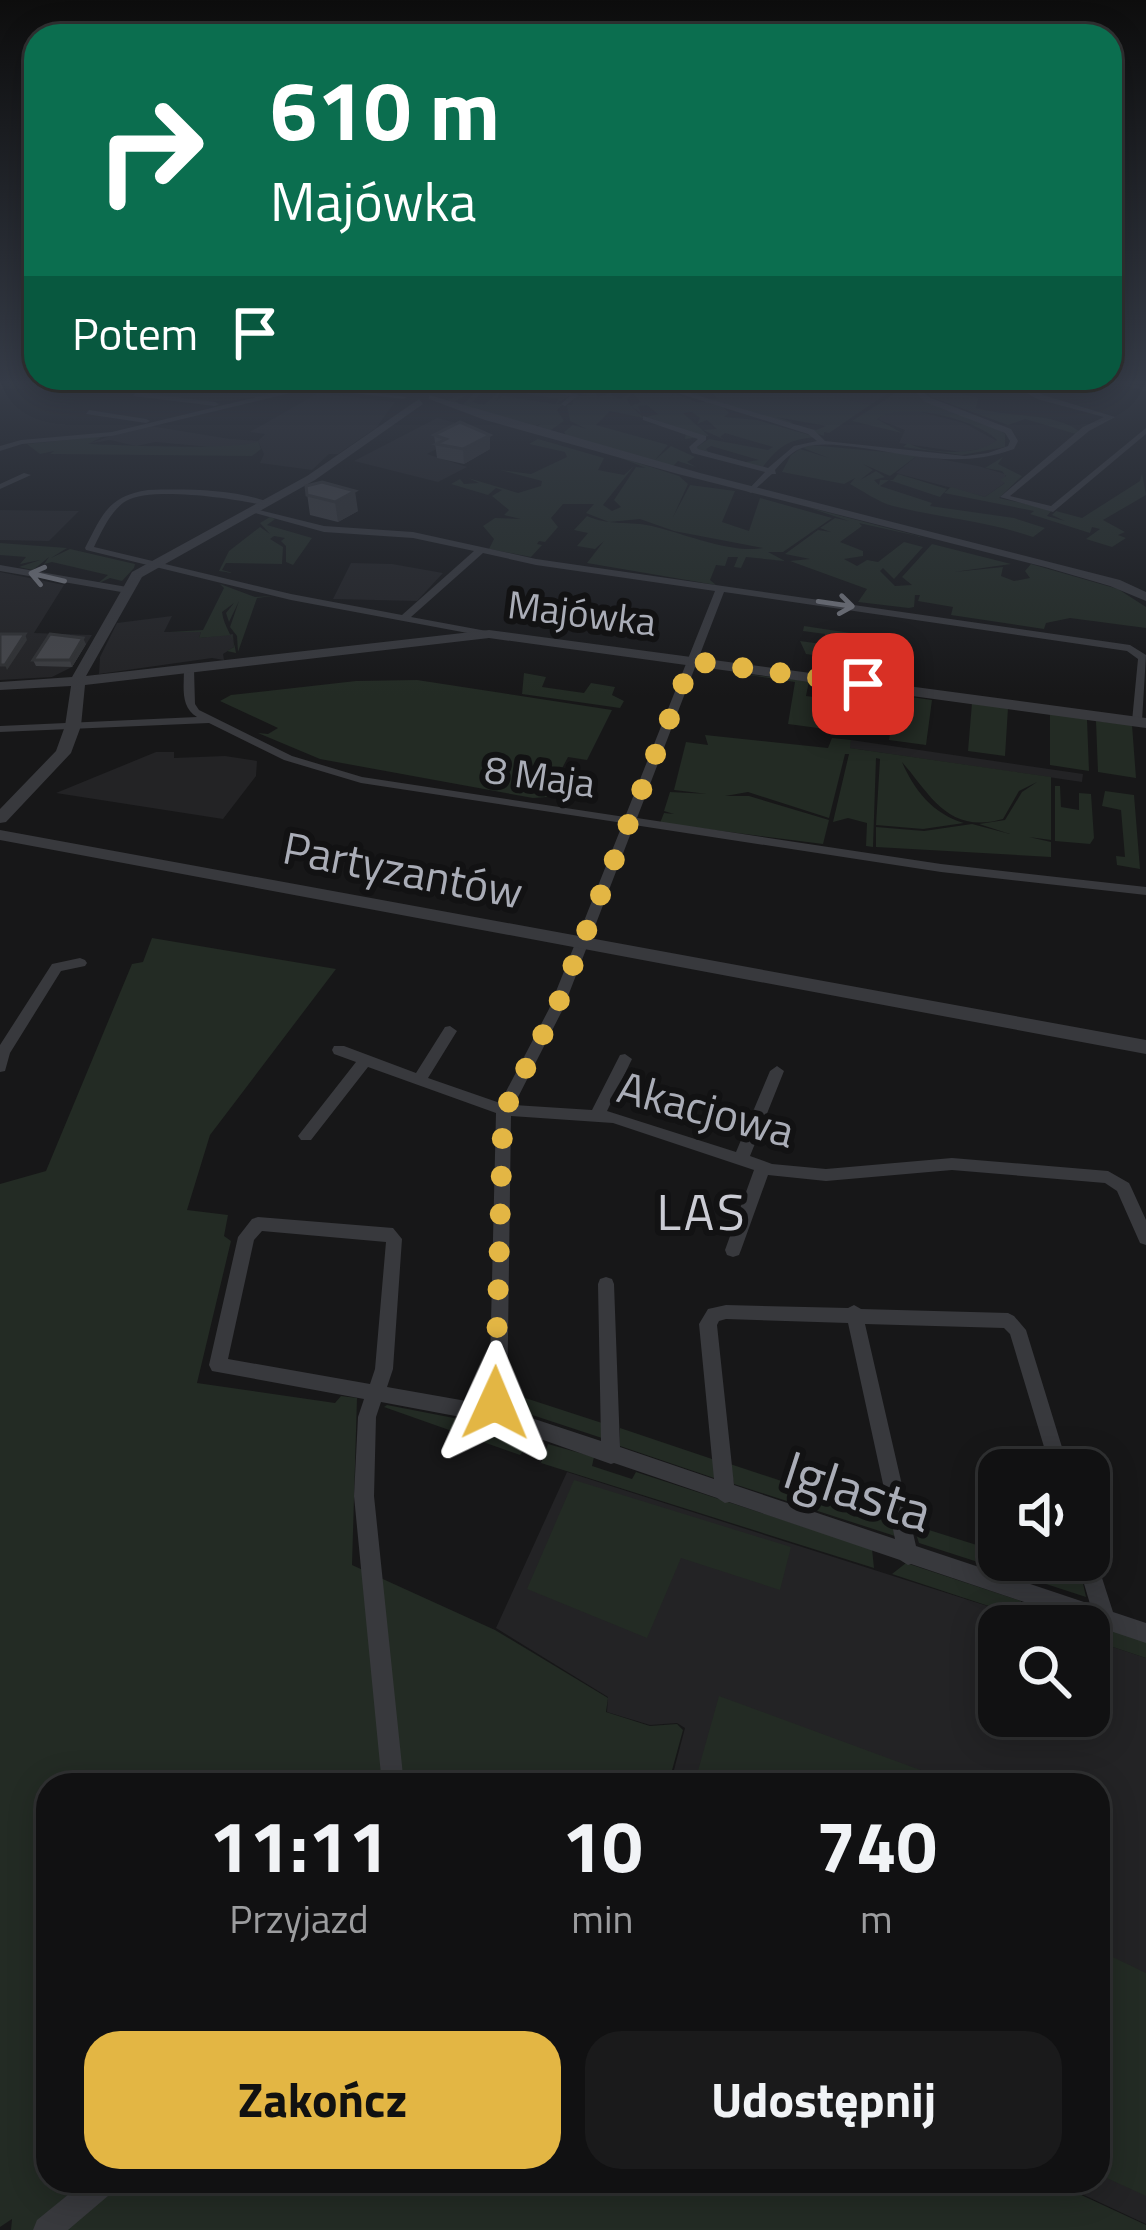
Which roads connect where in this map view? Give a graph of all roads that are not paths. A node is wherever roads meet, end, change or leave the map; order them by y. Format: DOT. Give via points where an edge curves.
graph roads {
  1 [pos="289,488"];
  2 [pos="744,488"];
  3 [pos="1014,488"];
  4 [pos="1078,488"];
  5 [pos="752,490"];
  6 [pos="261,506"];
  7 [pos="481,550"];
  8 [pos="151,565"];
  9 [pos="0,568"];
  10 [pos="1094,576"];
  11 [pos="1146,581"];
  12 [pos="127,590"];
  13 [pos="720,590"];
  14 [pos="1146,598"];
  15 [pos="404,618"];
  16 [pos="453,631"];
  17 [pos="692,661"];
  18 [pos="189,669"];
  19 [pos="80,682"];
  20 [pos="0,686"];
  21 [pos="208,720"];
  22 [pos="1141,722"];
  23 [pos="73,726"];
  24 [pos="0,729"];
  25 [pos="0,818"];
  26 [pos="629,823"];
  27 [pos="0,835"];
  28 [pos="1146,891"];
  29 [pos="581,943"];
  30 [pos="80,963"];
  31 [pos="451,1031"];
  32 [pos="1146,1047"];
  33 [pos="339,1049"];
  34 [pos="1,1057"];
  35 [pos="365,1059"];
  36 [pos="625,1059"];
  37 [pos="777,1071"];
  38 [pos="419,1080"];
  39 [pos="504,1110"];
  40 [pos="596,1115"];
  41 [pos="306,1136"];
  42 [pos="741,1159"];
  43 [pos="763,1167"];
  44 [pos="1146,1238"];
  45 [pos="733,1250"];
  46 [pos="606,1284"];
  47 [pos="854,1313"];
  48 [pos="372,1394"];
  49 [pos="498,1415"];
  50 [pos="1054,1449"];
  51 [pos="611,1456"];
  52 [pos="725,1494"];
  53 [pos="908,1555"];
  54 [pos="1060,1605"];
  55 [pos="1110,1622"];
  56 [pos="1146,1633"];
  57 [pos="392,1773"];
  58 [pos="92,2193"];
  59 [pos="47,2230"];
  1 -- 6 [label="street"];
  2 -- 5 [label="street"];
  3 -- 4 [label="street" via="1004,496 1053,509"];
  5 -- 10 [label="street"];
  6 -- 7 [label="street" via="324,529"];
  6 -- 8 [label="street"];
  6 -- 8 [label="street" via="196,494 125,496 88,548"];
  7 -- 13 [label="street"];
  7 -- 15 [label="street"];
  8 -- 12 [label="street"];
  8 -- 15 [label="street"];
  12 -- 9 [label="street, one-way"];
  10 -- 11 [label="street"];
  10 -- 14 [label="street"];
  12 -- 19 [label="street"];
  13 -- 17 [label="street"];
  13 -- 22 [label="street, one-way" via="1135,649 1143,658"];
  15 -- 16 [label="street"];
  16 -- 17 [label="street, Majówka"];
  16 -- 18 [label="street, Majówka"];
  17 -- 22 [label="street, Majówka"];
  17 -- 26 [label="street"];
  18 -- 19 [label="street, Majówka"];
  18 -- 21 [label="street" via="190,704"];
  19 -- 20 [label="street, Majówka"];
  19 -- 23 [label="street"];
  21 -- 23 [label="street"];
  21 -- 26 [label="street, 8 Maja" via="288,758 361,780"];
  23 -- 24 [label="street"];
  23 -- 25 [label="street" via="57,761"];
  26 -- 28 [label="street, 8 Maja"];
  26 -- 29 [label="street"];
  27 -- 29 [label="street, Partyzantów"];
  29 -- 32 [label="street, Partyzantów"];
  29 -- 39 [label="street"];
  30 -- 34 [label="street" via="57,967"];
  31 -- 38 [label="street"];
  33 -- 35 [label="street, Akacjowa"];
  35 -- 38 [label="street, Akacjowa"];
  35 -- 41 [label="street"];
  36 -- 40 [label="street"];
  37 -- 42 [label="street"];
  38 -- 39 [label="street, Akacjowa"];
  39 -- 40 [label="street, Akacjowa"];
  39 -- 49 [label="street"];
  40 -- 42 [label="street, Akacjowa"];
  42 -- 43 [label="street, Akacjowa"];
  43 -- 44 [label="street, Akacjowa" via="826,1174 973,1165 1112,1178"];
  43 -- 45 [label="street"];
  46 -- 51 [label="street"];
  47 -- 50 [label="street" via="1000,1319 1017,1330"];
  47 -- 52 [label="street" via="714,1314 708,1324"];
  47 -- 53 [label="street"];
  48 -- 48 [label="street, Iglasta" via="218,1365 254,1226 394,1239 384,1369"];
  48 -- 49 [label="street, Iglasta"];
  48 -- 57 [label="street" via="365,1513"];
  49 -- 51 [label="street, Iglasta"];
  51 -- 52 [label="street, Iglasta"];
  52 -- 53 [label="street, Iglasta"];
  53 -- 54 [label="street, Iglasta"];
  55 -- 56 [label="street, Iglasta"];
  58 -- 59 [label="street"];
}
